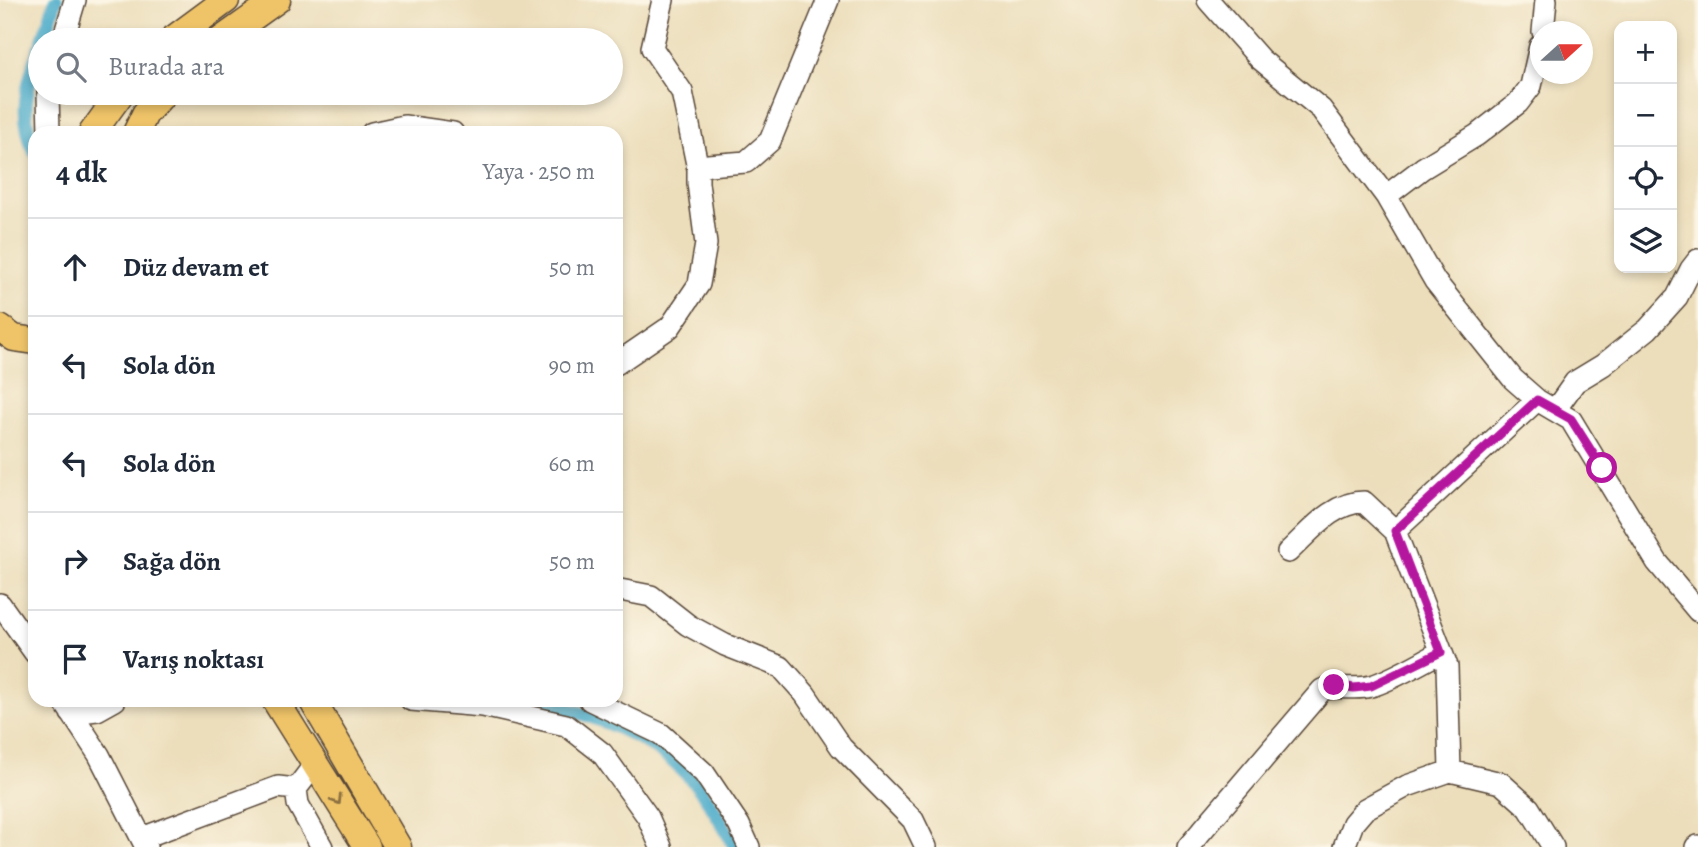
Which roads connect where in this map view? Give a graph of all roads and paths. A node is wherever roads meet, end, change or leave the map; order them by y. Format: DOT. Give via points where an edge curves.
graph roads {
  1 [pos="75,0"];
  2 [pos="226,0"];
  3 [pos="277,0"];
  4 [pos="663,0"];
  5 [pos="828,0"];
  6 [pos="1208,0"];
  7 [pos="1546,0"];
  8 [pos="1545,21"];
  9 [pos="67,28"];
  10 [pos="188,28"];
  11 [pos="238,28"];
  12 [pos="1532,84"];
  13 [pos="48,105"];
  14 [pos="112,105"];
  15 [pos="153,105"];
  16 [pos="49,126"];
  17 [pos="97,126"];
  18 [pos="139,126"];
  19 [pos="698,169"];
  20 [pos="1386,196"];
  21 [pos="1698,260"];
  22 [pos="0,328"];
  23 [pos="28,340"];
  24 [pos="623,359"];
  25 [pos="1546,405"];
  26 [pos="1395,531"];
  27 [pos="1288,552"];
  28 [pos="623,591"];
  29 [pos="0,604"];
  30 [pos="1698,611"];
  31 [pos="28,643"];
  32 [pos="1441,652"];
  33 [pos="68,707"];
  34 [pos="74,707"];
  35 [pos="103,707"];
  36 [pos="279,707"];
  37 [pos="316,707"];
  38 [pos="486,707"];
  39 [pos="605,707"];
  40 [pos="315,764"];
  41 [pos="1450,771"];
  42 [pos="296,789"];
  43 [pos="144,843"];
  44 [pos="322,847"];
  45 [pos="367,847"];
  46 [pos="398,847"];
  47 [pos="661,847"];
  48 [pos="749,847"];
  49 [pos="926,847"];
  50 [pos="1188,847"];
  51 [pos="1344,847"];
  52 [pos="1553,847"];
  1 -- 9 [label="street"];
  2 -- 10 [label="main road"];
  3 -- 11 [label="main road"];
  4 -- 19 [label="street" via="652,48 682,92"];
  5 -- 19 [label="street" via="770,141 746,162 708,164"];
  6 -- 20 [label="street" via="1260,59 1321,109"];
  7 -- 8 [label="street"];
  12 -- 20 [label="street" via="1518,103 1477,135"];
  13 -- 16 [label="street"];
  14 -- 17 [label="main road"];
  15 -- 18 [label="main road"];
  19 -- 24 [label="street" via="706,244 699,284 670,327"];
  20 -- 25 [label="street" via="1435,281 1513,379"];
  21 -- 25 [label="street" via="1677,297 1648,329"];
  22 -- 23 [label="main road"];
  25 -- 26 [label="street"];
  25 -- 30 [label="street" via="1571,419 1657,562"];
  26 -- 27 [label="street" via="1364,502 1352,502 1331,512"];
  26 -- 32 [label="street"];
  28 -- 49 [label="street" via="651,596 724,645 781,667 841,747 913,820"];
  29 -- 31 [label="street"];
  32 -- 41 [label="street" via="1449,689"];
  32 -- 50 [label="street" via="1371,686 1334,685 1322,690"];
  33 -- 43 [label="street" via="99,755"];
  34 -- 35 [label="street"];
  36 -- 40 [label="main road"];
  37 -- 46 [label="main road"];
  38 -- 47 [label="street" via="566,725 602,753 648,817"];
  39 -- 48 [label="street" via="661,734 704,773"];
  40 -- 42 [label="street"];
  40 -- 45 [label="main road, one-way"];
  41 -- 51 [label="street" via="1407,786 1365,809 1353,823"];
  41 -- 52 [label="street" via="1501,783 1529,808"];
  42 -- 43 [label="street" via="278,787"];
  42 -- 44 [label="street" via="298,804"];
}
